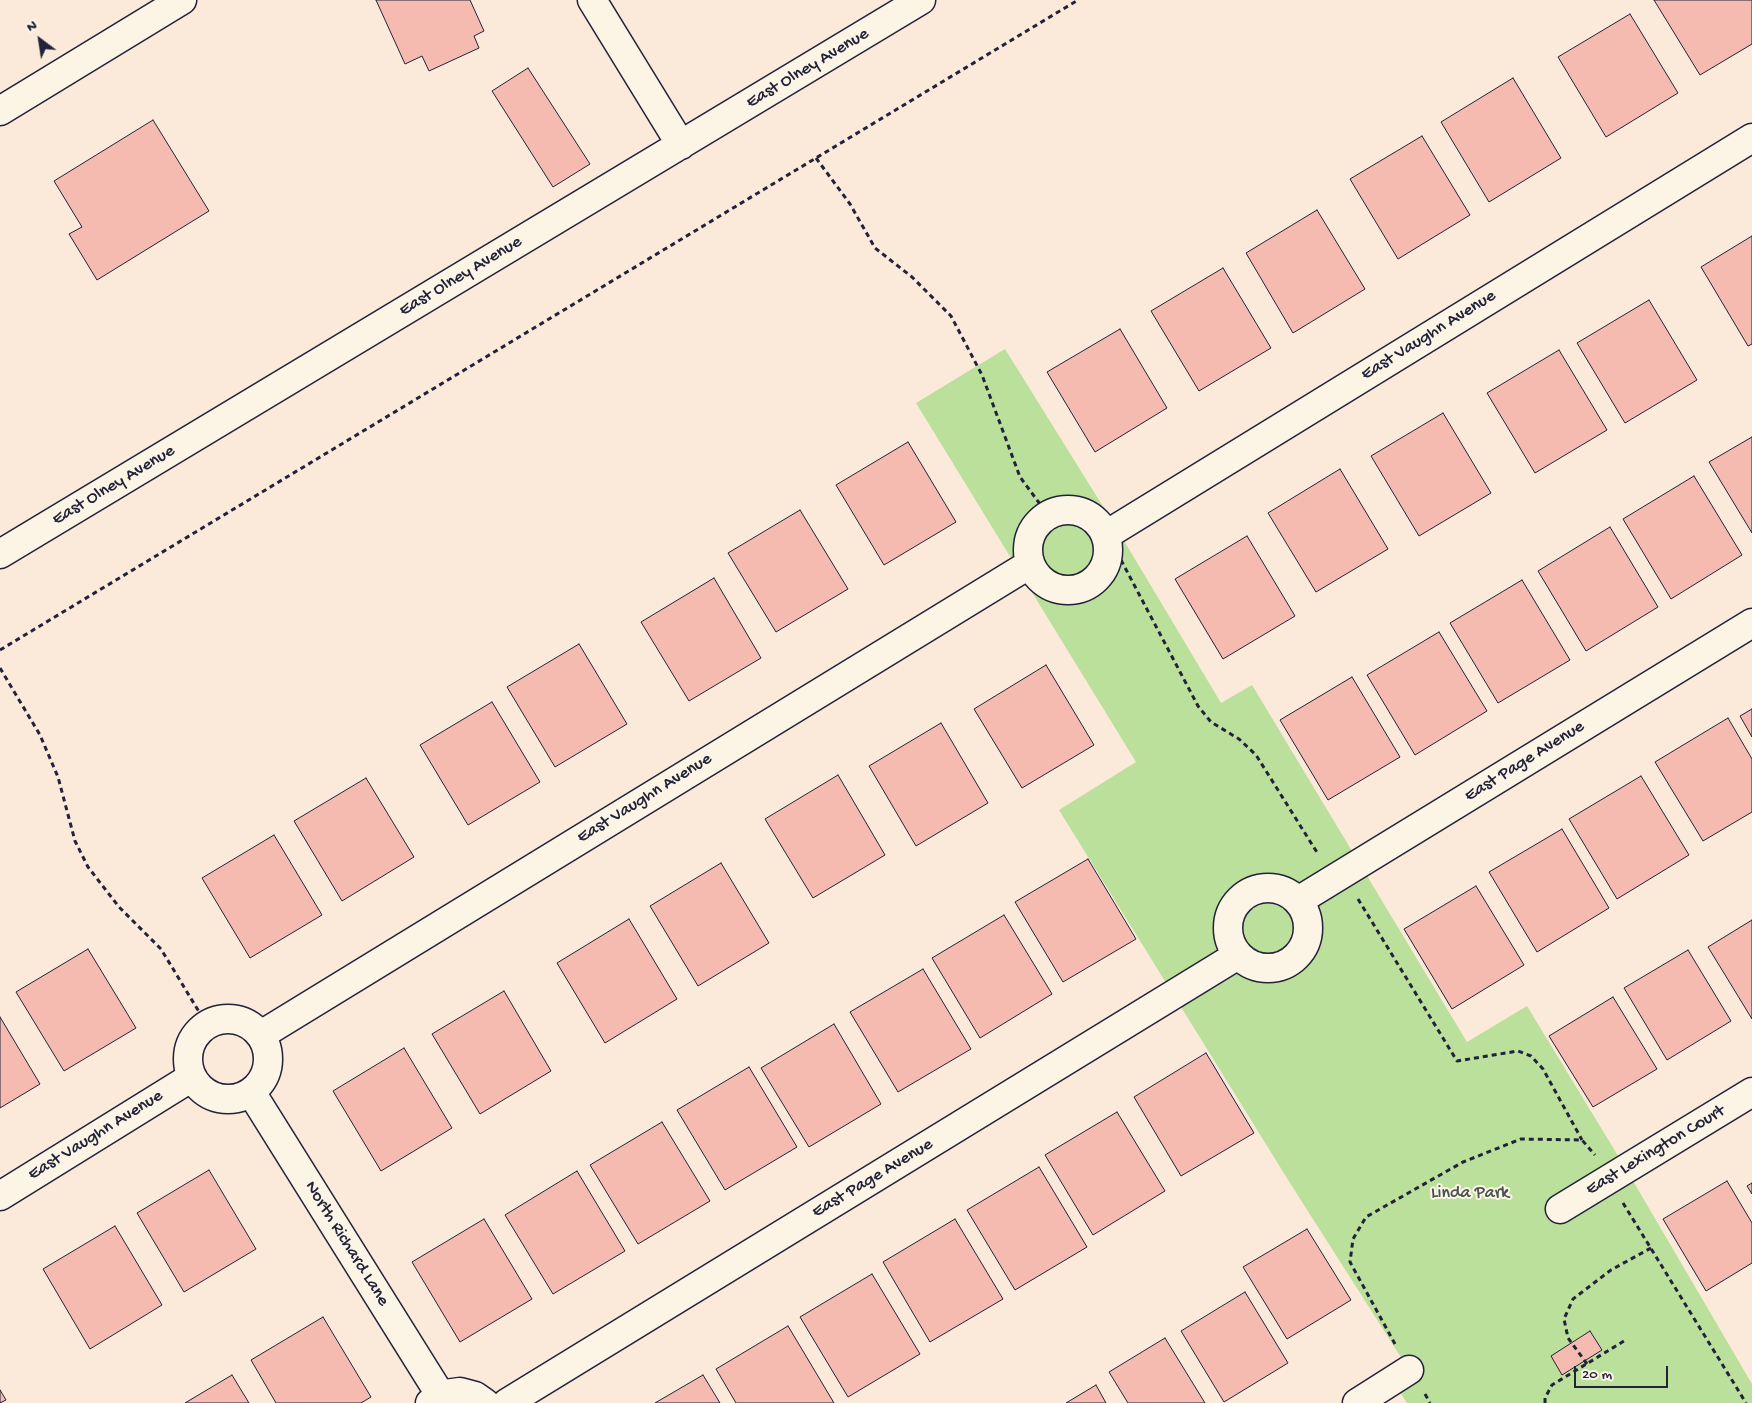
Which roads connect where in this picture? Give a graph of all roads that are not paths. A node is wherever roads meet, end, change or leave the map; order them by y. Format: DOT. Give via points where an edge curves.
graph roads {
  1 [pos="182,0"];
  2 [pos="592,0"];
  3 [pos="921,0"];
  4 [pos="0,111"];
  5 [pos="1752,138"];
  6 [pos="681,145"];
  7 [pos="1106,535"];
  8 [pos="0,554"];
  9 [pos="1030,564"];
  10 [pos="1752,623"];
  11 [pos="1298,901"];
  12 [pos="1238,955"];
  13 [pos="261,1035"];
  14 [pos="192,1077"];
  15 [pos="251,1092"];
  16 [pos="1752,1092"];
  17 [pos="0,1196"];
  18 [pos="1560,1209"];
  19 [pos="1410,1370"];
  20 [pos="435,1400"];
  21 [pos="485,1403"];
  22 [pos="507,1403"];
  23 [pos="1357,1403"];
  1 -- 4 [label="street"];
  2 -- 6 [label="street"];
  3 -- 6 [label="street, East Olney Avenue"];
  5 -- 7 [label="street, East Vaughn Avenue"];
  6 -- 8 [label="street, East Olney Avenue"];
  7 -- 9 [label="street" via="1094,519 1081,512 1061,510 1038,522 1028,545"];
  7 -- 9 [label="street" via="1109,550 1106,565 1098,578 1085,587 1071,591 1056,589 1038,578"];
  9 -- 13 [label="street, East Vaughn Avenue"];
  10 -- 11 [label="street, East Page Avenue"];
  11 -- 12 [label="street" via="1308,928 1305,943 1294,959 1280,966 1265,968 1250,964"];
  11 -- 12 [label="street" via="1285,891 1270,887 1250,891 1238,900 1230,913 1227,928 1230,942"];
  12 -- 22 [label="street, East Page Avenue"];
  13 -- 14 [label="street" via="250,1024 236,1019 221,1019 207,1025 196,1035 189,1049 188,1064"];
  13 -- 15 [label="street" via="269,1054 268,1069"];
  14 -- 15 [label="street" via="199,1087 216,1097 236,1098"];
  14 -- 17 [label="street, East Vaughn Avenue"];
  15 -- 20 [label="street, North Richard Lane"];
  16 -- 18 [label="street, East Lexington Court"];
  19 -- 23 [label="street"];
  20 -- 21 [label="street" via="450,1393 466,1393"];
}
